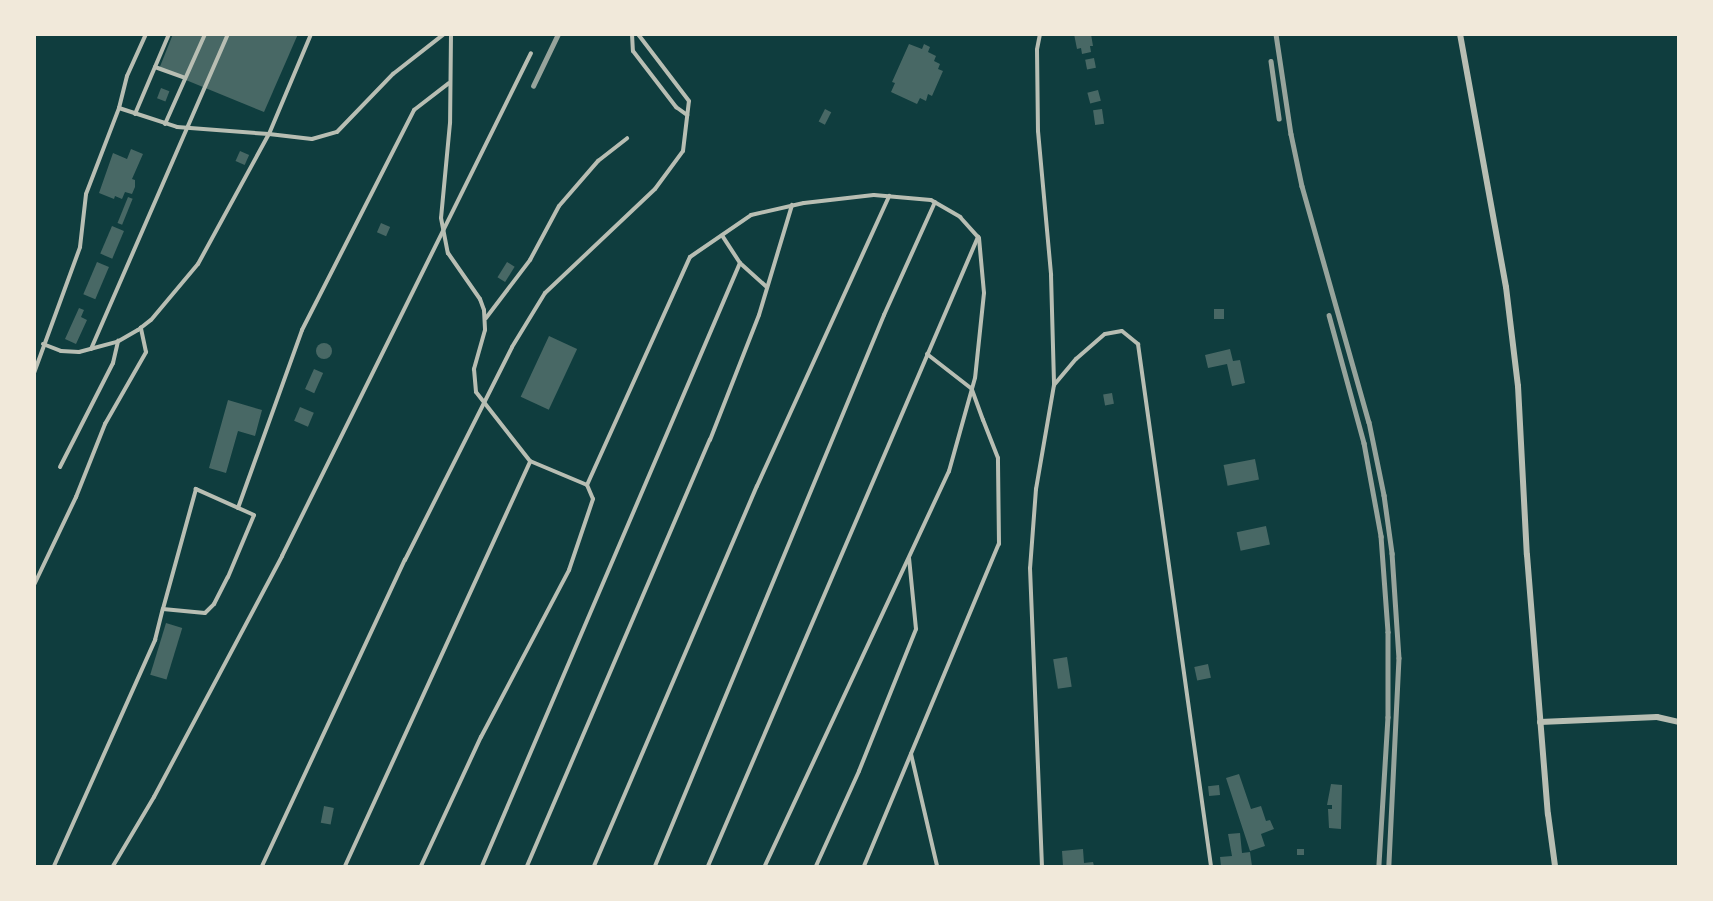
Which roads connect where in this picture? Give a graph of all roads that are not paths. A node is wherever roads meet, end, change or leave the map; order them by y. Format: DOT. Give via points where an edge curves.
graph roads {
  1 [pos="146,34"];
  2 [pos="169,34"];
  3 [pos="205,34"];
  4 [pos="228,34"];
  5 [pos="311,34"];
  6 [pos="444,34"];
  7 [pos="452,34"];
  8 [pos="632,34"];
  9 [pos="638,34"];
  10 [pos="1040,34"];
  11 [pos="1460,34"];
  12 [pos="531,53"];
  13 [pos="155,67"];
  14 [pos="185,78"];
  15 [pos="450,83"];
  16 [pos="118,108"];
  17 [pos="135,114"];
  18 [pos="687,115"];
  19 [pos="165,124"];
  20 [pos="188,127"];
  21 [pos="269,134"];
  22 [pos="627,138"];
  23 [pos="889,196"];
  24 [pos="935,202"];
  25 [pos="792,205"];
  26 [pos="443,227"];
  27 [pos="722,235"];
  28 [pos="978,237"];
  29 [pos="740,263"];
  30 [pos="767,287"];
  31 [pos="485,318"];
  32 [pos="141,328"];
  33 [pos="118,341"];
  34 [pos="43,345"];
  35 [pos="91,349"];
  36 [pos="927,354"];
  37 [pos="34,373"];
  38 [pos="1053,385"];
  39 [pos="972,389"];
  40 [pos="484,403"];
  41 [pos="530,461"];
  42 [pos="60,466"];
  43 [pos="587,485"];
  44 [pos="238,508"];
  45 [pos="909,557"];
  46 [pos="34,585"];
  47 [pos="163,609"];
  48 [pos="1540,722"];
  49 [pos="1678,722"];
  50 [pos="911,754"];
  51 [pos="54,867"];
  52 [pos="113,867"];
  53 [pos="262,867"];
  54 [pos="345,867"];
  55 [pos="421,867"];
  56 [pos="482,867"];
  57 [pos="526,867"];
  58 [pos="594,867"];
  59 [pos="655,867"];
  60 [pos="708,867"];
  61 [pos="765,867"];
  62 [pos="816,867"];
  63 [pos="864,867"];
  64 [pos="937,867"];
  65 [pos="1042,867"];
  66 [pos="1211,867"];
  67 [pos="1555,867"];
  1 -- 16 [label="lane"];
  2 -- 13 [label="lane"];
  3 -- 14 [label="lane"];
  4 -- 20 [label="lane"];
  5 -- 21 [label="lane"];
  6 -- 21 [label="lane" via="393,74 337,132 312,139"];
  7 -- 15 [label="lane"];
  8 -- 18 [label="lane" via="633,51 676,107"];
  9 -- 18 [label="lane" via="689,101"];
  10 -- 38 [label="lane" via="1038,131 1050,275"];
  11 -- 48 [label="street" via="1506,287 1517,375"];
  12 -- 26 [label="lane"];
  13 -- 14 [label="lane"];
  13 -- 17 [label="lane"];
  14 -- 19 [label="lane"];
  15 -- 26 [label="lane"];
  15 -- 44 [label="lane" via="414,110 302,330"];
  16 -- 17 [label="lane"];
  16 -- 34 [label="lane" via="86,194 80,247"];
  17 -- 19 [label="lane"];
  18 -- 40 [label="lane" via="683,151 655,189 545,293"];
  19 -- 20 [label="lane"];
  20 -- 21 [label="lane"];
  20 -- 35 [label="lane"];
  21 -- 32 [label="lane" via="198,264"];
  22 -- 31 [label="lane" via="598,161 559,206 530,260"];
  23 -- 24 [label="lane"];
  23 -- 25 [label="lane"];
  23 -- 58 [label="lane" via="757,486"];
  24 -- 28 [label="lane" via="960,217"];
  24 -- 59 [label="lane"];
  25 -- 27 [label="lane" via="751,215"];
  25 -- 30 [label="lane"];
  26 -- 31 [label="lane" via="448,253 480,299"];
  26 -- 52 [label="lane" via="282,556"];
  27 -- 29 [label="lane"];
  27 -- 43 [label="lane" via="690,257"];
  28 -- 36 [label="lane"];
  28 -- 39 [label="lane" via="984,293"];
  29 -- 30 [label="lane"];
  29 -- 56 [label="lane"];
  30 -- 57 [label="lane" via="710,440"];
  31 -- 40 [label="lane" via="473,381"];
  32 -- 33 [label="lane"];
  32 -- 46 [label="lane" via="146,352 105,423 76,497"];
  33 -- 35 [label="lane"];
  33 -- 42 [label="lane" via="113,363"];
  34 -- 35 [label="lane" via="61,351"];
  34 -- 37 [label="lane"];
  36 -- 39 [label="lane"];
  36 -- 60 [label="lane"];
  38 -- 65 [label="lane" via="1036,489 1030,568"];
  38 -- 66 [label="lane" via="1105,334 1122,331 1138,344"];
  39 -- 45 [label="lane" via="949,471"];
  39 -- 50 [label="lane" via="998,458 999,544"];
  40 -- 41 [label="lane"];
  40 -- 53 [label="lane" via="405,560"];
  41 -- 43 [label="lane"];
  41 -- 54 [label="lane"];
  43 -- 55 [label="lane" via="593,499 569,570 482,737"];
  44 -- 47 [label="lane" via="254,515 214,604 205,613"];
  44 -- 47 [label="lane" via="196,489"];
  45 -- 61 [label="lane"];
  45 -- 62 [label="lane" via="916,629"];
  47 -- 51 [label="lane" via="155,640"];
  48 -- 49 [label="street" via="1657,717"];
  48 -- 67 [label="street"];
  50 -- 63 [label="lane"];
  50 -- 64 [label="lane"];
}
